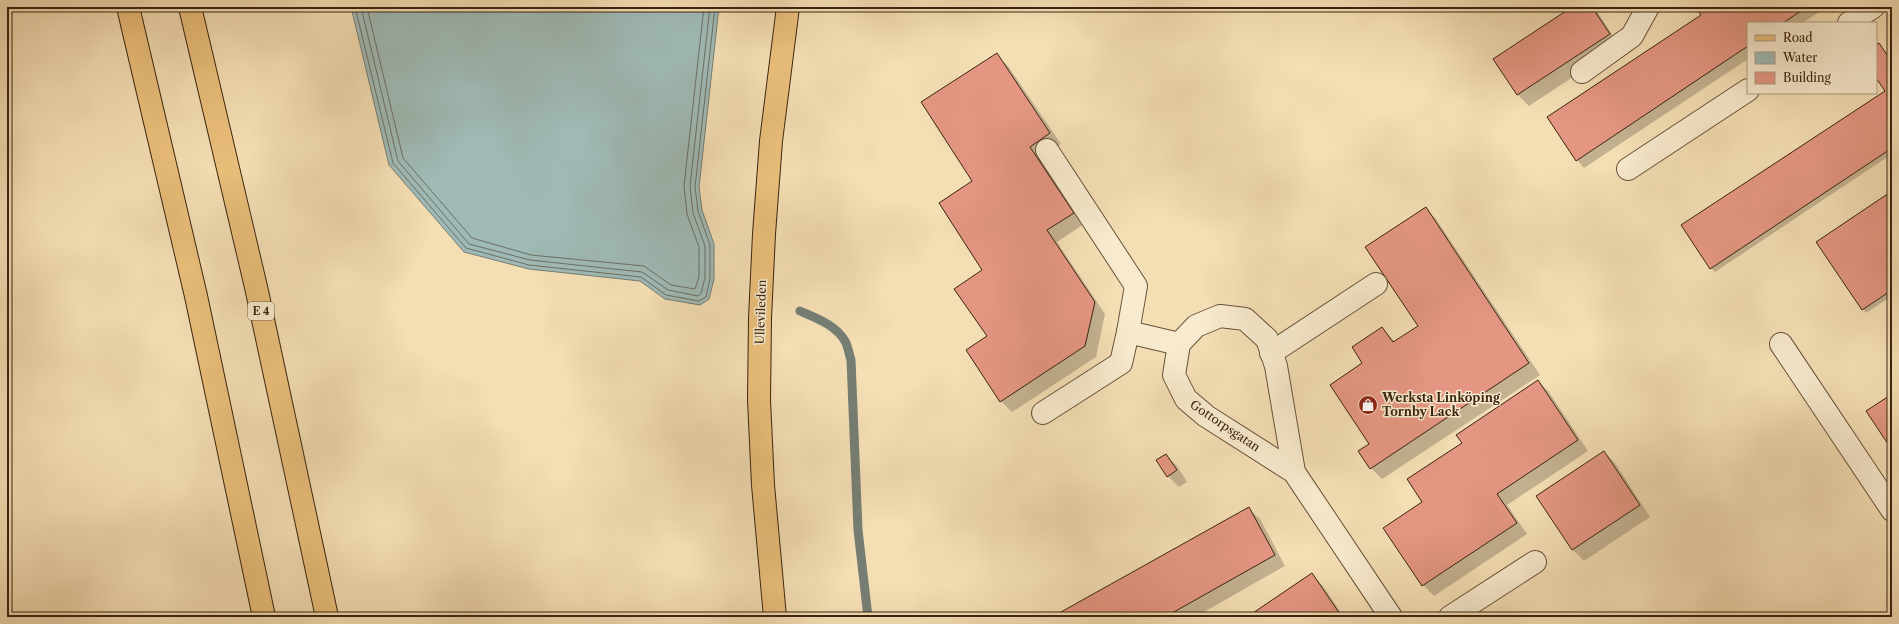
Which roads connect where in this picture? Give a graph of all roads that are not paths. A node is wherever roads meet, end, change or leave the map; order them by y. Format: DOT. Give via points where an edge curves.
graph roads {
  1 [pos="128,7"];
  2 [pos="190,7"];
  3 [pos="788,7"];
  4 [pos="1648,7"];
  5 [pos="1873,7"];
  6 [pos="1850,22"];
  7 [pos="1582,72"];
  8 [pos="1747,91"];
  9 [pos="1047,150"];
  10 [pos="1628,170"];
  11 [pos="1376,284"];
  12 [pos="1128,332"];
  13 [pos="1179,344"];
  14 [pos="1781,344"];
  15 [pos="1271,353"];
  16 [pos="1043,413"];
  17 [pos="1294,472"];
  18 [pos="1892,510"];
  19 [pos="1535,562"];
  20 [pos="264,617"];
  21 [pos="327,617"];
  22 [pos="775,617"];
  23 [pos="1391,617"];
  24 [pos="1450,617"];
  1 -- 20 [label="main road" via="196,296"];
  2 -- 21 [label="main road, E 4" via="256,287"];
  3 -- 22 [label="main road, Ullevileden" via="771,141 760,325 761,446"];
  4 -- 7 [label="street" via="1632,36"];
  5 -- 6 [label="street"];
  8 -- 10 [label="street"];
  9 -- 12 [label="street" via="1136,286"];
  11 -- 15 [label="street"];
  12 -- 13 [label="street"];
  12 -- 16 [label="street" via="1120,363"];
  13 -- 15 [label="street, Gottorpsgatan" via="1196,326 1220,316 1245,319 1267,339"];
  13 -- 17 [label="street, Gottorpsgatan" via="1174,375 1186,399 1206,416"];
  14 -- 18 [label="street"];
  15 -- 17 [label="street, Gottorpsgatan" via="1276,366"];
  17 -- 23 [label="street, Gottorpsgatan"];
  19 -- 24 [label="street"];
}
